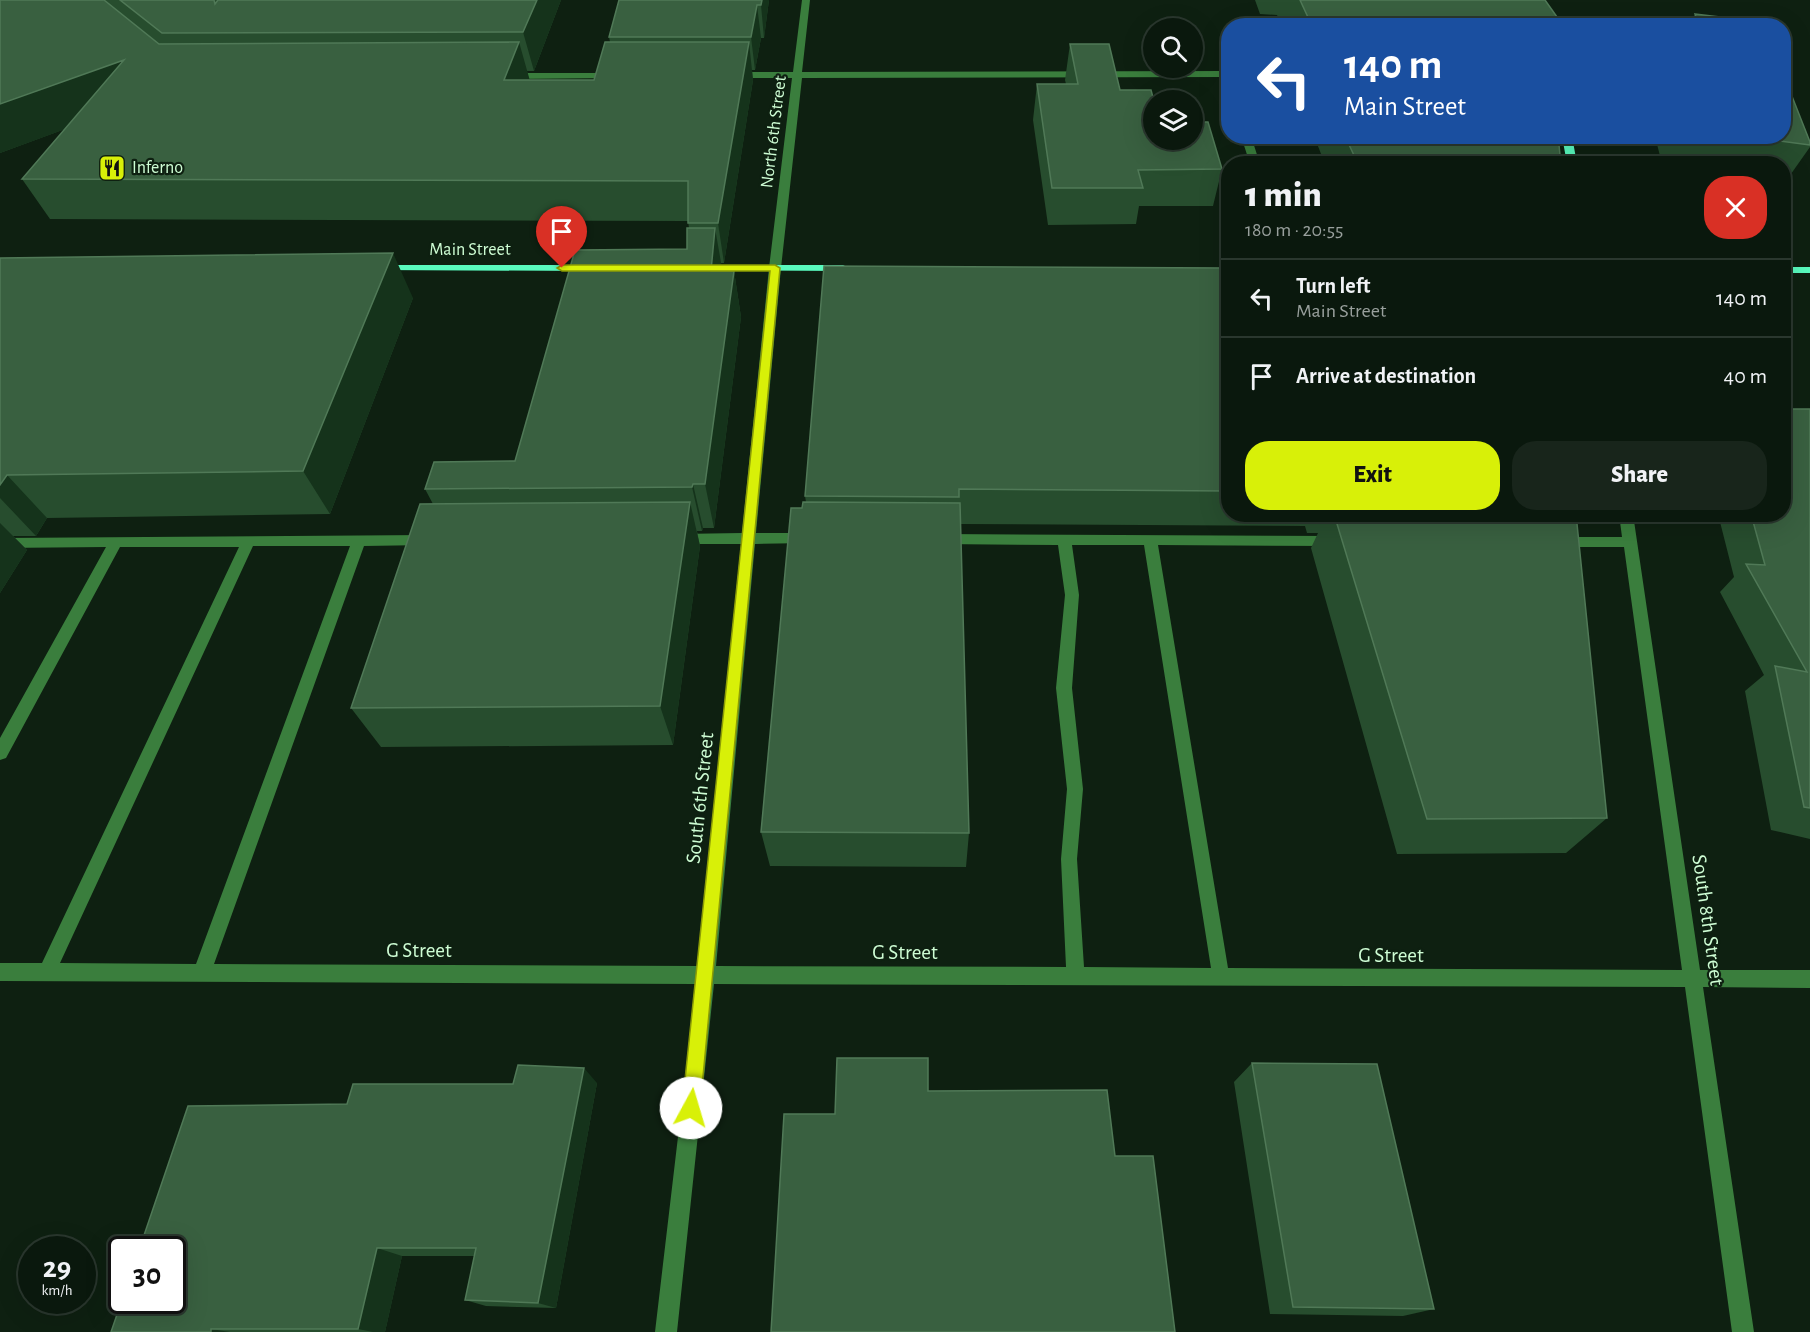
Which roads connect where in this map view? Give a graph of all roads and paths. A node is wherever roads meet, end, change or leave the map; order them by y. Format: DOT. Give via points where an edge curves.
graph roads {
  1 [pos="806,0"];
  2 [pos="726,75"];
  3 [pos="797,75"];
  4 [pos="501,76"];
  5 [pos="619,76"];
  6 [pos="1221,76"];
  7 [pos="364,268"];
  8 [pos="597,268"];
  9 [pos="688,268"];
  10 [pos="775,268"];
  11 [pos="850,268"];
  12 [pos="1791,270"];
  13 [pos="1810,270"];
  14 [pos="1627,522"];
  15 [pos="748,538"];
  16 [pos="819,538"];
  17 [pos="666,539"];
  18 [pos="924,539"];
  19 [pos="1064,539"];
  20 [pos="359,540"];
  21 [pos="442,540"];
  22 [pos="1150,540"];
  23 [pos="249,541"];
  24 [pos="1349,541"];
  25 [pos="116,542"];
  26 [pos="1548,542"];
  27 [pos="1630,542"];
  28 [pos="0,543"];
  29 [pos="0,753"];
  30 [pos="0,972"];
  31 [pos="47,972"];
  32 [pos="202,972"];
  33 [pos="706,974"];
  34 [pos="1076,976"];
  35 [pos="1221,977"];
  36 [pos="1692,979"];
  37 [pos="1810,979"];
  38 [pos="666,1332"];
  39 [pos="1743,1332"];
  1 -- 3 [label="street, North 6th Street"];
  2 -- 3 [label="street"];
  3 -- 6 [label="street"];
  3 -- 10 [label="street, North 6th Street"];
  4 -- 5 [label="street"];
  7 -- 8 [label="main road, Main Street"];
  9 -- 10 [label="main road"];
  10 -- 11 [label="main road"];
  10 -- 15 [label="street, South 6th Street"];
  12 -- 13 [label="main road"];
  14 -- 27 [label="street, South 8th Street"];
  15 -- 16 [label="street"];
  15 -- 17 [label="street"];
  15 -- 33 [label="street, South 6th Street"];
  18 -- 19 [label="street"];
  19 -- 22 [label="street"];
  19 -- 34 [label="street" via="1072,595 1064,688 1075,789 1069,859"];
  20 -- 21 [label="street"];
  20 -- 23 [label="street"];
  20 -- 32 [label="street"];
  22 -- 24 [label="street"];
  22 -- 35 [label="street"];
  23 -- 25 [label="street"];
  23 -- 31 [label="street"];
  25 -- 28 [label="street"];
  25 -- 29 [label="street"];
  26 -- 27 [label="street"];
  27 -- 36 [label="street, South 8th Street"];
  30 -- 31 [label="street, G Street"];
  31 -- 32 [label="street, G Street"];
  32 -- 33 [label="street, G Street"];
  33 -- 34 [label="street, G Street"];
  33 -- 38 [label="street, South 6th Street"];
  34 -- 35 [label="street, G Street"];
  35 -- 36 [label="street, G Street"];
  36 -- 37 [label="street, G Street"];
  36 -- 39 [label="street, South 8th Street"];
}
